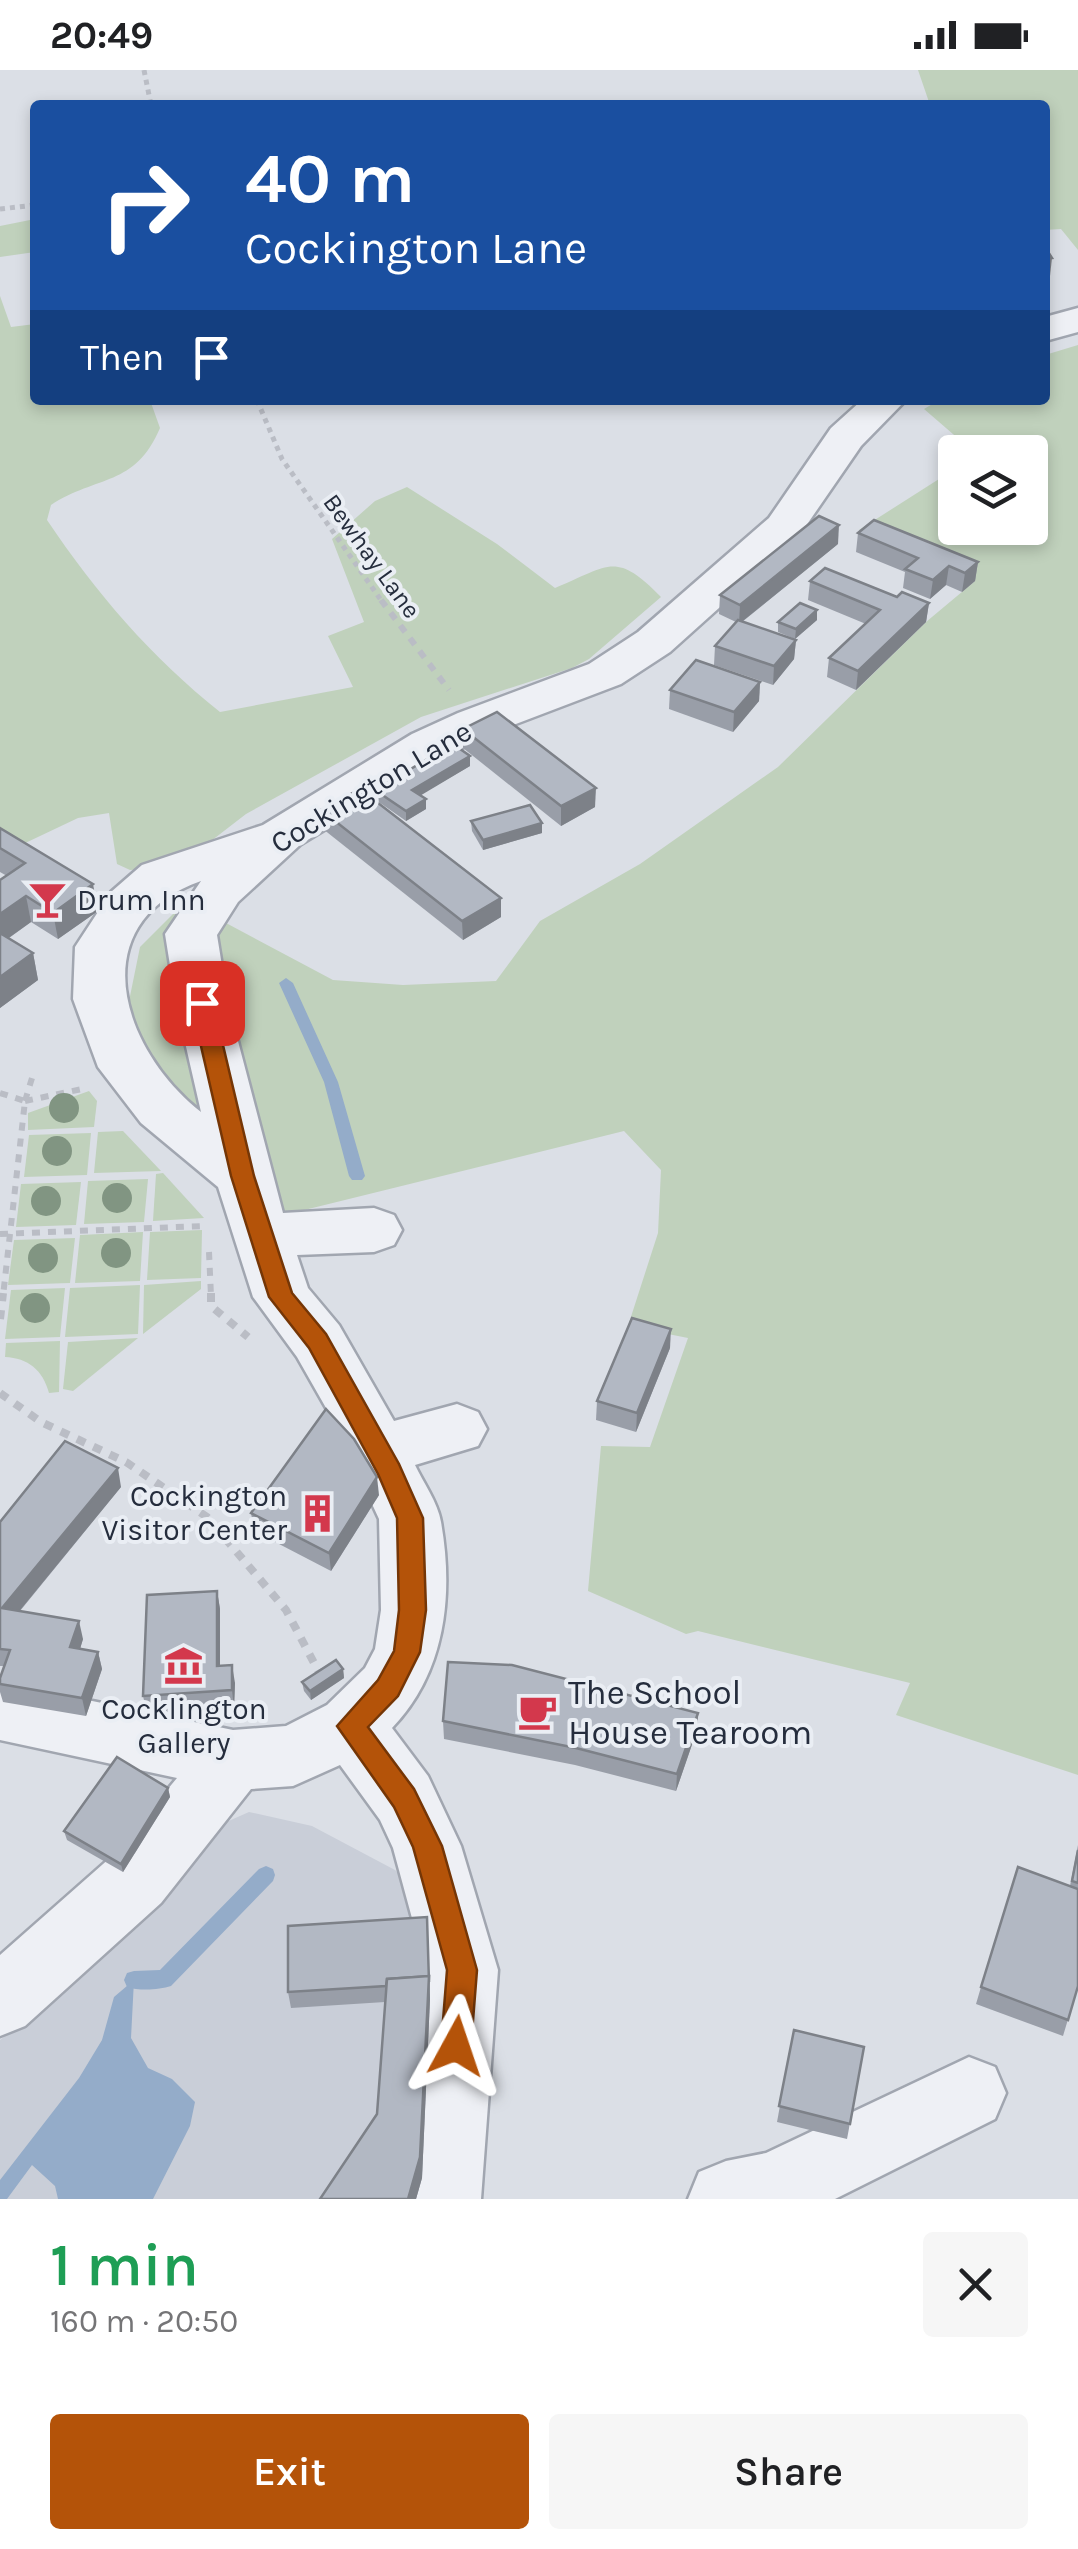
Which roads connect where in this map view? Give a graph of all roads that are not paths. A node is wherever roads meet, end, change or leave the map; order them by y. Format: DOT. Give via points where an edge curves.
graph roads {
  1 [pos="1078,320"];
  2 [pos="1050,328"];
  3 [pos="880,405"];
  4 [pos="284,833"];
  5 [pos="243,1176"];
  6 [pos="374,1230"];
  7 [pos="262,1235"];
  8 [pos="457,1429"];
  9 [pos="378,1450"];
  10 [pos="0,1710"];
  11 [pos="351,1726"];
  12 [pos="233,1760"];
  13 [pos="0,2002"];
  14 [pos="969,2092"];
  15 [pos="443,2199"];
  16 [pos="726,2199"];
  1 -- 2 [label="street"];
  3 -- 4 [label="street, Cockington Lane" via="846,436 784,527 654,642 605,674 428,745"];
  4 -- 5 [label="street, Cockington Lane" via="220,890 192,934"];
  4 -- 5 [label="street" via="160,878 129,904 100,947 99,999 125,1067 160,1109"];
  5 -- 7 [label="street, Cockington Lane"];
  6 -- 7 [label="street"];
  7 -- 9 [label="street, Cockington Lane" via="282,1297 318,1341"];
  8 -- 9 [label="street"];
  9 -- 11 [label="street, Cockington Lane" via="410,1518 413,1610 407,1652 388,1688"];
  10 -- 12 [label="street, Cockington Lane"];
  11 -- 12 [label="street, Cockington Lane" via="293,1756"];
  11 -- 15 [label="street" via="404,1798 427,1846 462,1970"];
  12 -- 13 [label="street" via="136,1880"];
  14 -- 16 [label="street" via="773,2190"];
}
